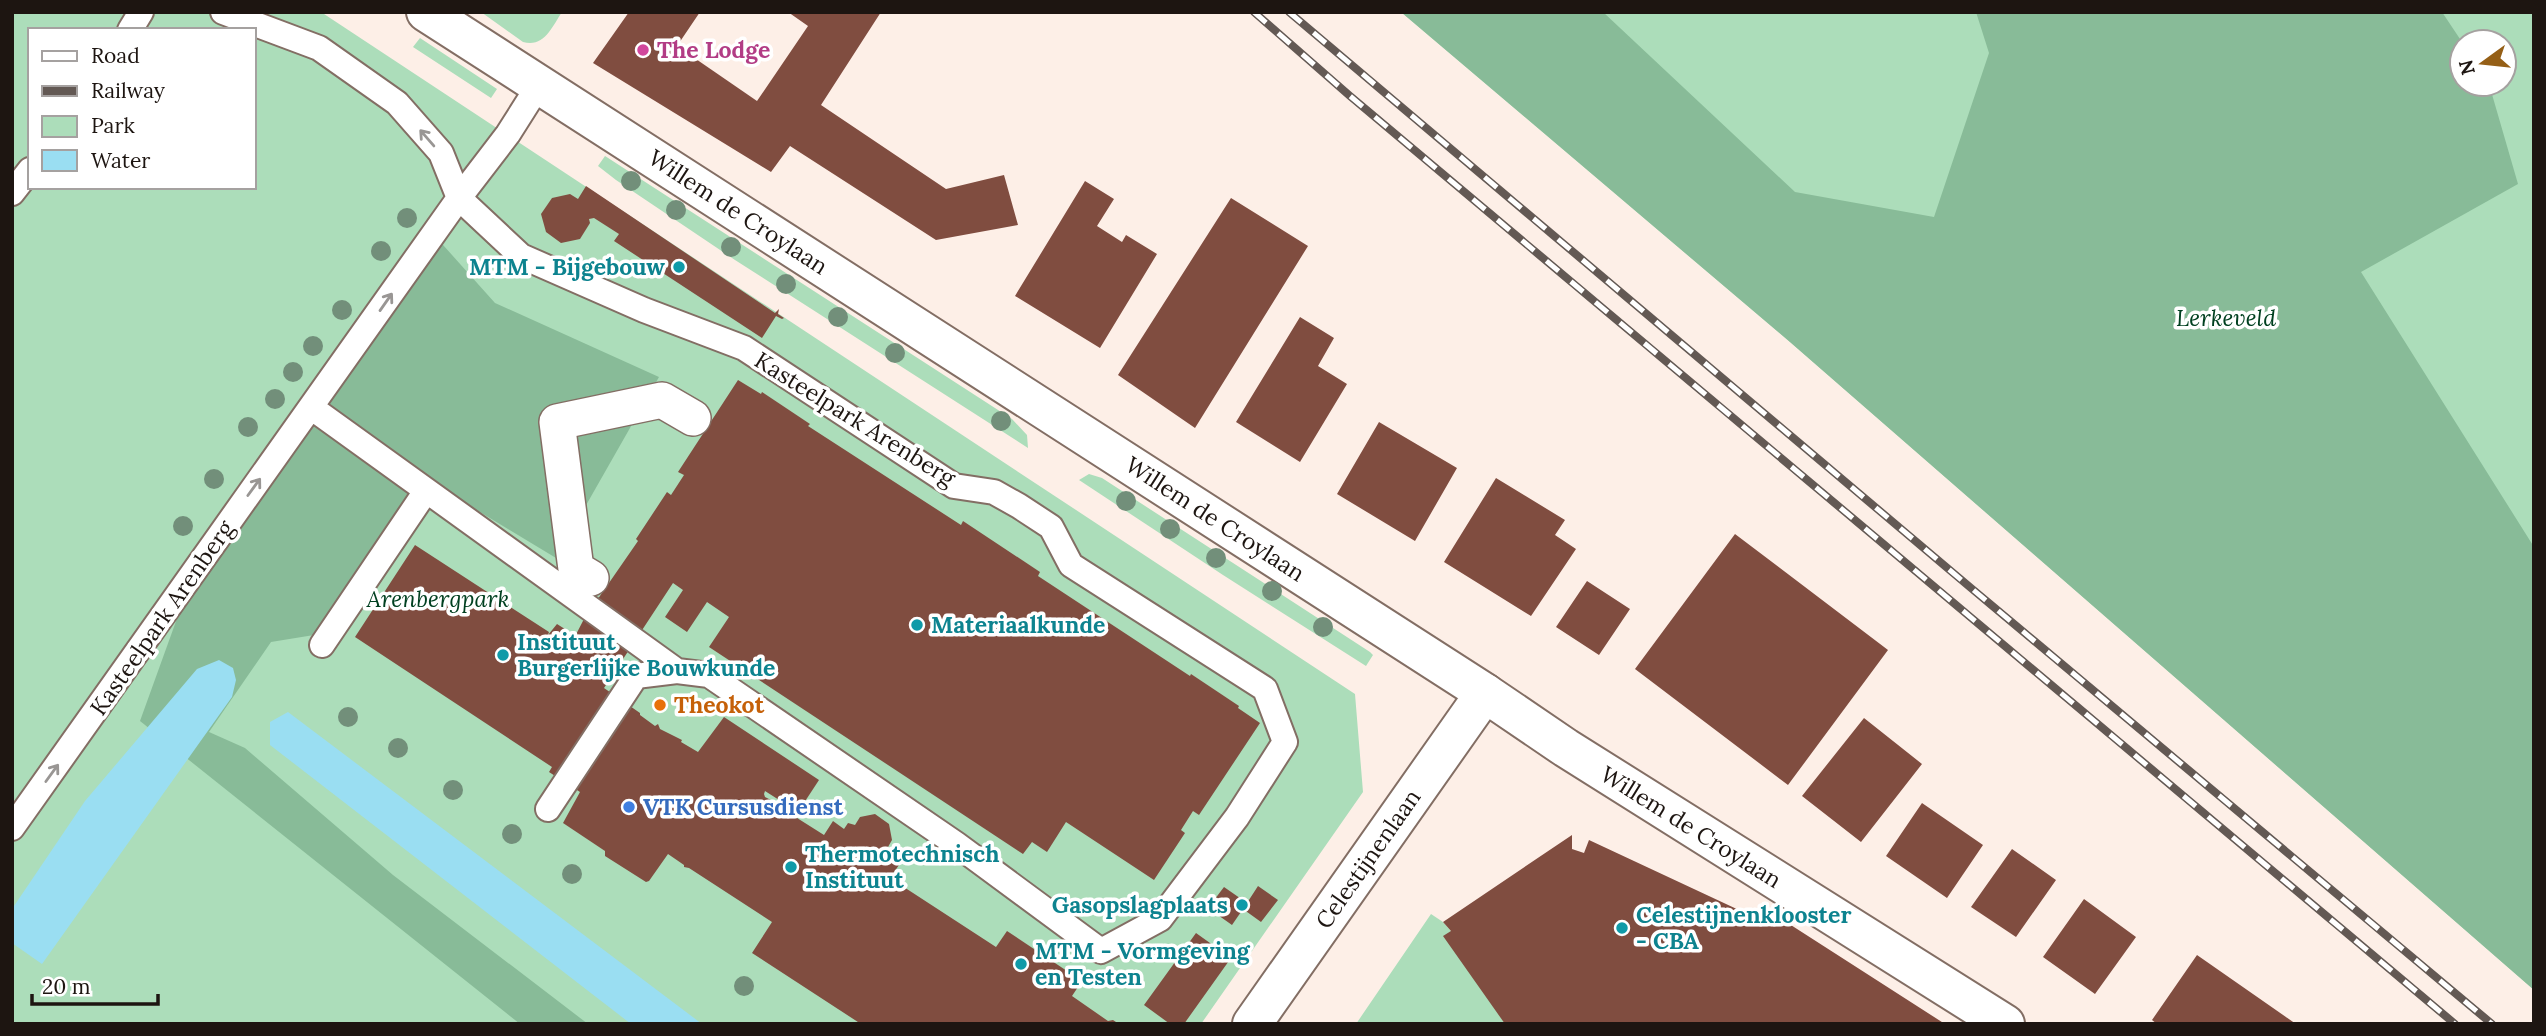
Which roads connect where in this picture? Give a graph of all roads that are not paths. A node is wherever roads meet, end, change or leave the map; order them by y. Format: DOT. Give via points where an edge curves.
graph roads {
  1 [pos="223,12"];
  2 [pos="426,12"];
  3 [pos="539,85"];
  4 [pos="28,173"];
  5 [pos="12,194"];
  6 [pos="459,198"];
  7 [pos="312,408"];
  8 [pos="694,418"];
  9 [pos="426,491"];
  10 [pos="591,578"];
  11 [pos="322,645"];
  12 [pos="677,671"];
  13 [pos="1485,694"];
  14 [pos="548,809"];
  15 [pos="12,828"];
  16 [pos="1252,1024"];
  17 [pos="2005,1024"];
  6 -- 1 [label="lane, Kasteelpark Arenberg, one-way" via="440,153 397,103 319,48"];
  2 -- 3 [label="street, Willem de Croylaan"];
  3 -- 6 [label="lane, Kasteelpark Arenberg"];
  3 -- 13 [label="street, Willem de Croylaan"];
  4 -- 5 [label="lane"];
  7 -- 6 [label="lane, Kasteelpark Arenberg, one-way"];
  6 -- 12 [label="lane, Kasteelpark Arenberg" via="522,256 744,348 954,486 994,492 1051,527 1071,565 1265,689 1285,742 1237,817 1160,919 1101,951 956,844 709,676"];
  7 -- 9 [label="lane, Kasteelpark Arenberg"];
  15 -- 7 [label="lane, Kasteelpark Arenberg, one-way"];
  8 -- 10 [label="street" via="662,400 557,422 576,569"];
  9 -- 11 [label="lane"];
  9 -- 12 [label="lane, Kasteelpark Arenberg"];
  12 -- 14 [label="lane" via="636,676"];
  13 -- 16 [label="street, Celestijnenlaan"];
  13 -- 17 [label="street, Willem de Croylaan"];
}
